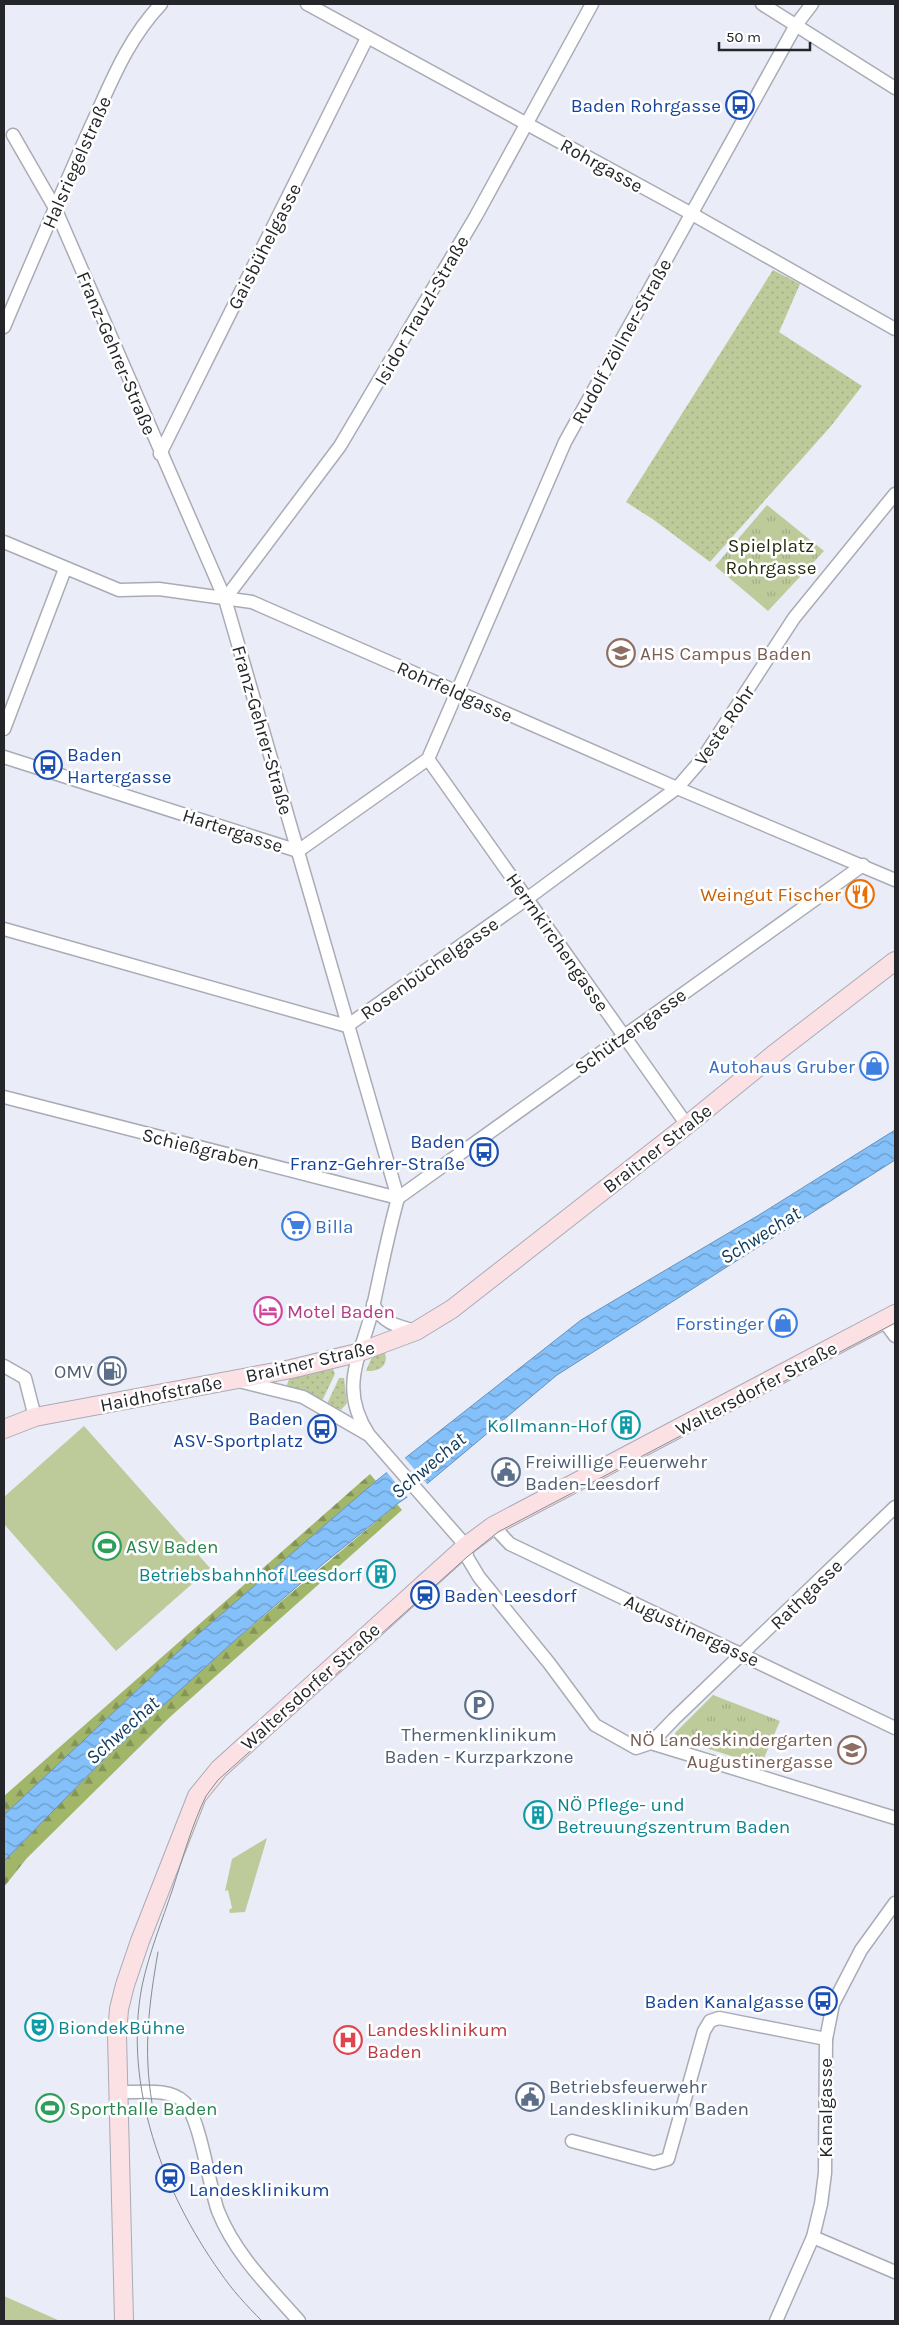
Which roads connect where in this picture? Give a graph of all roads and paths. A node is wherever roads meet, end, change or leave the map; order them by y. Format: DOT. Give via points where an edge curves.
graph roads {
  1 [pos="161,4"];
  2 [pos="307,4"];
  3 [pos="592,4"];
  4 [pos="762,4"];
  5 [pos="812,4"];
  6 [pos="796,25"];
  7 [pos="367,38"];
  8 [pos="895,88"];
  9 [pos="526,123"];
  10 [pos="13,135"];
  11 [pos="54,208"];
  12 [pos="692,214"];
  13 [pos="4,327"];
  14 [pos="895,329"];
  15 [pos="160,454"];
  16 [pos="895,494"];
  17 [pos="4,542"];
  18 [pos="66,569"];
  19 [pos="224,599"];
  20 [pos="458,692"];
  21 [pos="4,729"];
  22 [pos="4,757"];
  23 [pos="428,759"];
  24 [pos="678,788"];
  25 [pos="298,851"];
  26 [pos="862,865"];
  27 [pos="895,880"];
  28 [pos="528,898"];
  29 [pos="4,929"];
  30 [pos="895,961"];
  31 [pos="347,1026"];
  32 [pos="623,1035"];
  33 [pos="4,1097"];
  34 [pos="687,1125"];
  35 [pos="398,1198"];
  36 [pos="373,1304"];
  37 [pos="889,1317"];
  38 [pos="416,1331"];
  39 [pos="895,1336"];
  40 [pos="358,1353"];
  41 [pos="4,1366"];
  42 [pos="232,1379"];
  43 [pos="35,1417"];
  44 [pos="4,1429"];
  45 [pos="369,1435"];
  46 [pos="895,1507"];
  47 [pos="493,1526"];
  48 [pos="466,1546"];
  49 [pos="744,1654"];
  50 [pos="895,1728"];
  51 [pos="651,1743"];
  52 [pos="895,1818"];
  53 [pos="895,1903"];
  54 [pos="826,2039"];
  55 [pos="118,2092"];
  56 [pos="572,2141"];
  57 [pos="814,2237"];
  58 [pos="895,2272"];
  59 [pos="124,2321"];
  60 [pos="299,2321"];
  61 [pos="776,2321"];
  1 -- 11 [label="street, Halsriegelstraße" via="127,47"];
  2 -- 7 [label="street, Rohrgasse"];
  3 -- 9 [label="street, Isidor Trauzl-Straße"];
  4 -- 6 [label="street"];
  5 -- 6 [label="street, Rudolf Zöllner-Straße"];
  6 -- 8 [label="street"];
  6 -- 12 [label="street, Rudolf Zöllner-Straße"];
  7 -- 9 [label="street, Rohrgasse"];
  7 -- 15 [label="street, Gaisbühelgasse"];
  9 -- 12 [label="street, Rohrgasse"];
  9 -- 19 [label="street, Isidor Trauzl-Straße" via="476,216 340,446"];
  10 -- 11 [label="street, Franz-Gehrer-Straße"];
  11 -- 13 [label="street, Halsriegelstraße"];
  11 -- 15 [label="street, Franz-Gehrer-Straße"];
  12 -- 14 [label="street, Rohrgasse"];
  12 -- 20 [label="street, Rudolf Zöllner-Straße" via="564,442"];
  15 -- 19 [label="street, Franz-Gehrer-Straße"];
  16 -- 24 [label="street, Veste Rohr" via="794,618 703,758"];
  17 -- 18 [label="street, Rohrfeldgasse"];
  18 -- 19 [label="street, Rohrfeldgasse" via="119,590 159,589"];
  18 -- 21 [label="street"];
  19 -- 20 [label="street, Rohrfeldgasse" via="252,602"];
  19 -- 25 [label="street, Franz-Gehrer-Straße"];
  20 -- 23 [label="street"];
  20 -- 24 [label="street, Rohrfeldgasse"];
  22 -- 25 [label="street, Hartergasse"];
  23 -- 25 [label="street, Hartergasse"];
  23 -- 28 [label="street, Herrnkirchengasse"];
  24 -- 26 [label="street, Rohrfeldgasse"];
  24 -- 28 [label="street, Rosenbüchelgasse"];
  25 -- 31 [label="street, Franz-Gehrer-Straße"];
  26 -- 27 [label="street, Rohrfeldgasse"];
  26 -- 32 [label="street, Schützengasse"];
  28 -- 31 [label="street, Rosenbüchelgasse"];
  28 -- 32 [label="street, Herrnkirchengasse"];
  29 -- 31 [label="street, Rosenbüchelgasse"];
  30 -- 34 [label="street, Braitner Straße"];
  31 -- 35 [label="street, Franz-Gehrer-Straße"];
  32 -- 34 [label="street, Herrnkirchengasse"];
  32 -- 35 [label="street, Schützengasse"];
  33 -- 35 [label="street, Schießgraben"];
  34 -- 38 [label="street, Braitner Straße" via="452,1309"];
  35 -- 36 [label="street"];
  36 -- 38 [label="street, Braitner Straße" via="386,1321"];
  36 -- 40 [label="street"];
  37 -- 39 [label="street"];
  37 -- 47 [label="street, Waltersdorfer Straße"];
  38 -- 40 [label="street, Braitner Straße"];
  40 -- 42 [label="street, Braitner Straße"];
  40 -- 45 [label="street" via="354,1374 355,1406"];
  41 -- 43 [label="street" via="25,1378"];
  42 -- 43 [label="street, Haidhofstraße"];
  42 -- 45 [label="street, Haidhofstraße" via="303,1397"];
  43 -- 44 [label="street, Haidhofstraße"];
  45 -- 48 [label="street"];
  46 -- 49 [label="street, Rathgasse"];
  47 -- 48 [label="street, Waltersdorfer Straße"];
  47 -- 49 [label="street, Augustinergasse" via="510,1544"];
  48 -- 51 [label="street" via="467,1557 479,1578 595,1725 636,1748"];
  48 -- 55 [label="street, Waltersdorfer Straße" via="202,1787 125,1986 117,2035"];
  49 -- 50 [label="street, Augustinergasse"];
  49 -- 51 [label="street, Rathgasse"];
  51 -- 52 [label="street"];
  53 -- 54 [label="street, Kanalgasse" via="861,1950 840,1990 833,2004"];
  54 -- 56 [label="street" via="718,2018 710,2021 698,2051 668,2160 654,2163"];
  54 -- 57 [label="street, Kanalgasse" via="825,2173"];
  55 -- 59 [label="street, Waltersdorfer Straße"];
  55 -- 60 [label="street" via="176,2095 185,2103 193,2116 212,2192 228,2233 257,2273"];
  57 -- 58 [label="street"];
  57 -- 61 [label="street, Kanalgasse"];
}
